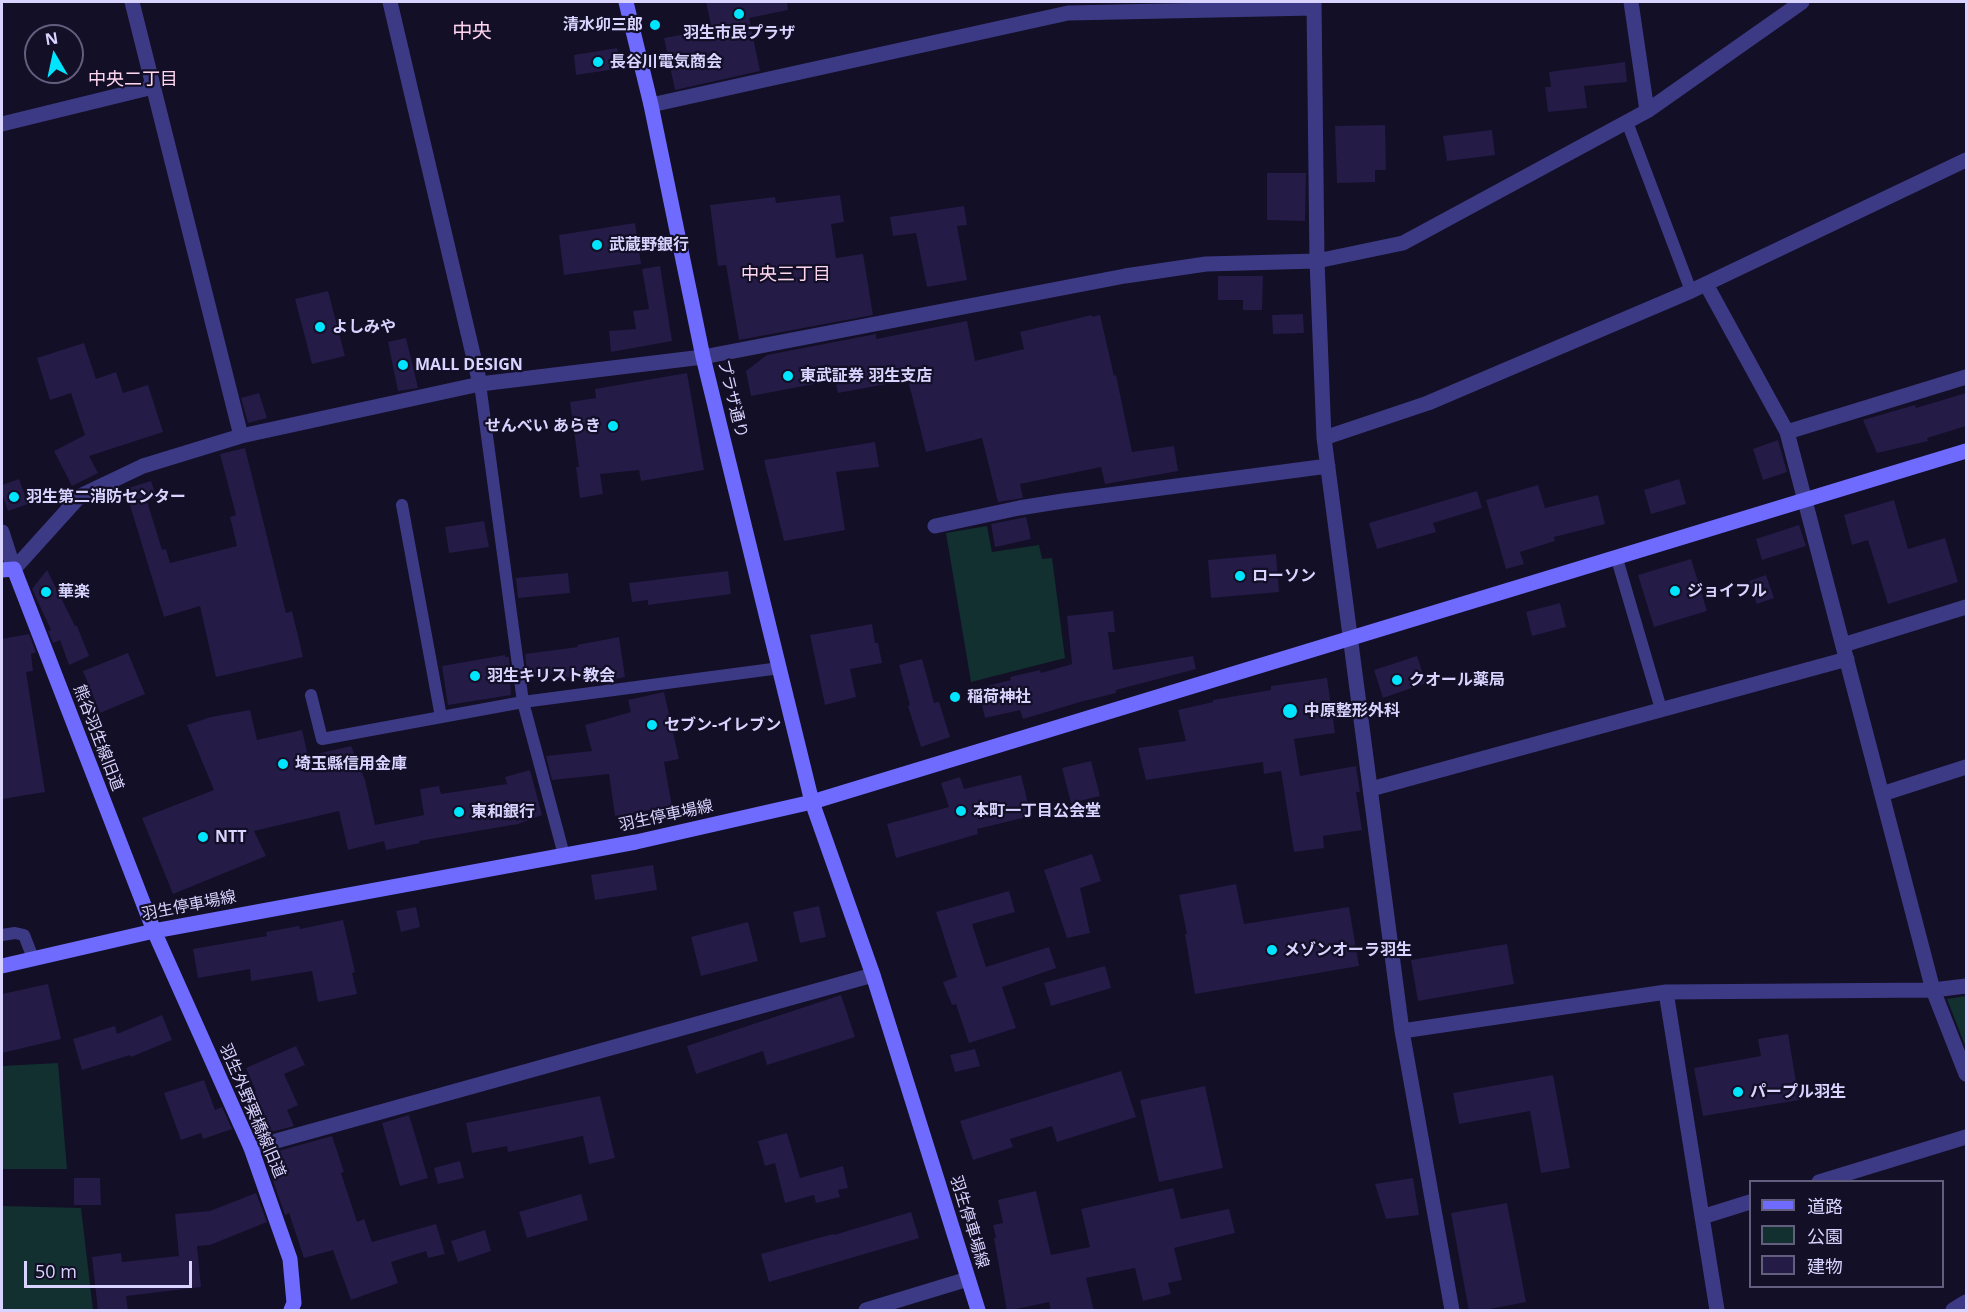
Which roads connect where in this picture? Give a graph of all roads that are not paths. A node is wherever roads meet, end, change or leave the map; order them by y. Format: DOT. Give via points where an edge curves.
graph roads {
  1 [pos="132,2"];
  2 [pos="390,2"];
  3 [pos="626,2"];
  4 [pos="1631,2"];
  5 [pos="1802,2"];
  6 [pos="1314,5"];
  7 [pos="153,87"];
  8 [pos="651,105"];
  9 [pos="1647,111"];
  10 [pos="1627,122"];
  11 [pos="2,124"];
  12 [pos="1966,160"];
  13 [pos="1317,261"];
  14 [pos="1706,284"];
  15 [pos="1691,291"];
  16 [pos="703,357"];
  17 [pos="1966,377"];
  18 [pos="480,384"];
  19 [pos="1787,432"];
  20 [pos="241,436"];
  21 [pos="1324,438"];
  22 [pos="1966,451"];
  23 [pos="1328,466"];
  24 [pos="1806,501"];
  25 [pos="402,505"];
  26 [pos="935,526"];
  27 [pos="2,532"];
  28 [pos="1617,559"];
  29 [pos="8,570"];
  30 [pos="1966,607"];
  31 [pos="1350,639"];
  32 [pos="1845,652"];
  33 [pos="780,668"];
  34 [pos="311,694"];
  35 [pos="523,702"];
  36 [pos="1662,709"];
  37 [pos="441,717"];
  38 [pos="1966,767"];
  39 [pos="1371,789"];
  40 [pos="1882,794"];
  41 [pos="813,802"];
  42 [pos="564,855"];
  43 [pos="154,931"];
  44 [pos="2,936"];
  45 [pos="33,958"];
  46 [pos="2,966"];
  47 [pos="873,975"];
  48 [pos="1966,986"];
  49 [pos="1934,990"];
  50 [pos="1666,992"];
  51 [pos="1402,1031"];
  52 [pos="1966,1074"];
  53 [pos="1966,1137"];
  54 [pos="251,1148"];
  55 [pos="1826,1180"];
  56 [pos="1749,1202"];
  57 [pos="1702,1217"];
  58 [pos="968,1279"];
  59 [pos="1966,1302"];
  60 [pos="291,1311"];
  61 [pos="866,1311"];
  62 [pos="978,1311"];
  63 [pos="1452,1311"];
  64 [pos="1717,1311"];
  65 [pos="1953,1311"];
  1 -- 7 [label="street"];
  2 -- 18 [label="street"];
  3 -- 8 [label="street, プラザ通り"];
  4 -- 9 [label="street"];
  5 -- 9 [label="street"];
  6 -- 8 [label="street" via="1068,13"];
  6 -- 13 [label="street"];
  7 -- 11 [label="street"];
  7 -- 20 [label="street"];
  8 -- 16 [label="street, プラザ通り"];
  9 -- 10 [label="street"];
  10 -- 13 [label="street" via="1403,243"];
  10 -- 15 [label="lane"];
  12 -- 14 [label="street"];
  13 -- 16 [label="street" via="1206,264 1125,276"];
  13 -- 21 [label="street"];
  14 -- 15 [label="street"];
  14 -- 19 [label="street"];
  15 -- 21 [label="street" via="1428,403"];
  16 -- 18 [label="street"];
  16 -- 33 [label="street, プラザ通り"];
  17 -- 19 [label="street"];
  18 -- 20 [label="street"];
  18 -- 35 [label="lane"];
  19 -- 24 [label="street"];
  20 -- 29 [label="street" via="143,466 80,496"];
  21 -- 23 [label="street"];
  22 -- 24 [label="street"];
  23 -- 26 [label="street" via="1063,501"];
  23 -- 31 [label="street"];
  24 -- 28 [label="street"];
  24 -- 32 [label="street"];
  25 -- 37 [label="lane"];
  27 -- 29 [label="street"];
  28 -- 31 [label="street"];
  28 -- 36 [label="lane"];
  29 -- 43 [label="street, 熊谷羽生線旧道"];
  30 -- 32 [label="street"];
  31 -- 39 [label="street"];
  31 -- 41 [label="street"];
  32 -- 36 [label="street"];
  32 -- 40 [label="street"];
  33 -- 35 [label="lane"];
  33 -- 41 [label="street, プラザ通り"];
  34 -- 37 [label="lane" via="322,739"];
  35 -- 37 [label="lane"];
  35 -- 42 [label="lane"];
  36 -- 39 [label="street"];
  38 -- 40 [label="street"];
  39 -- 51 [label="street"];
  40 -- 49 [label="street"];
  41 -- 42 [label="street, 羽生停車場線"];
  41 -- 47 [label="street, 羽生停車場線"];
  42 -- 43 [label="street, 羽生停車場線"];
  43 -- 45 [label="street, 羽生停車場線"];
  43 -- 54 [label="street, 羽生外野栗橋線旧道"];
  44 -- 45 [label="lane" via="24,935"];
  45 -- 46 [label="street, 羽生停車場線"];
  47 -- 54 [label="street"];
  47 -- 58 [label="street, 羽生停車場線"];
  48 -- 49 [label="street"];
  49 -- 50 [label="street"];
  49 -- 52 [label="street"];
  50 -- 51 [label="street"];
  50 -- 57 [label="street"];
  51 -- 63 [label="street"];
  53 -- 55 [label="street"];
  54 -- 60 [label="street, 羽生外野栗橋線旧道" via="290,1259 294,1303"];
  56 -- 57 [label="street"];
  57 -- 64 [label="street"];
  58 -- 61 [label="street"];
  58 -- 62 [label="street, 羽生停車場線"];
  59 -- 65 [label="street"];
}
